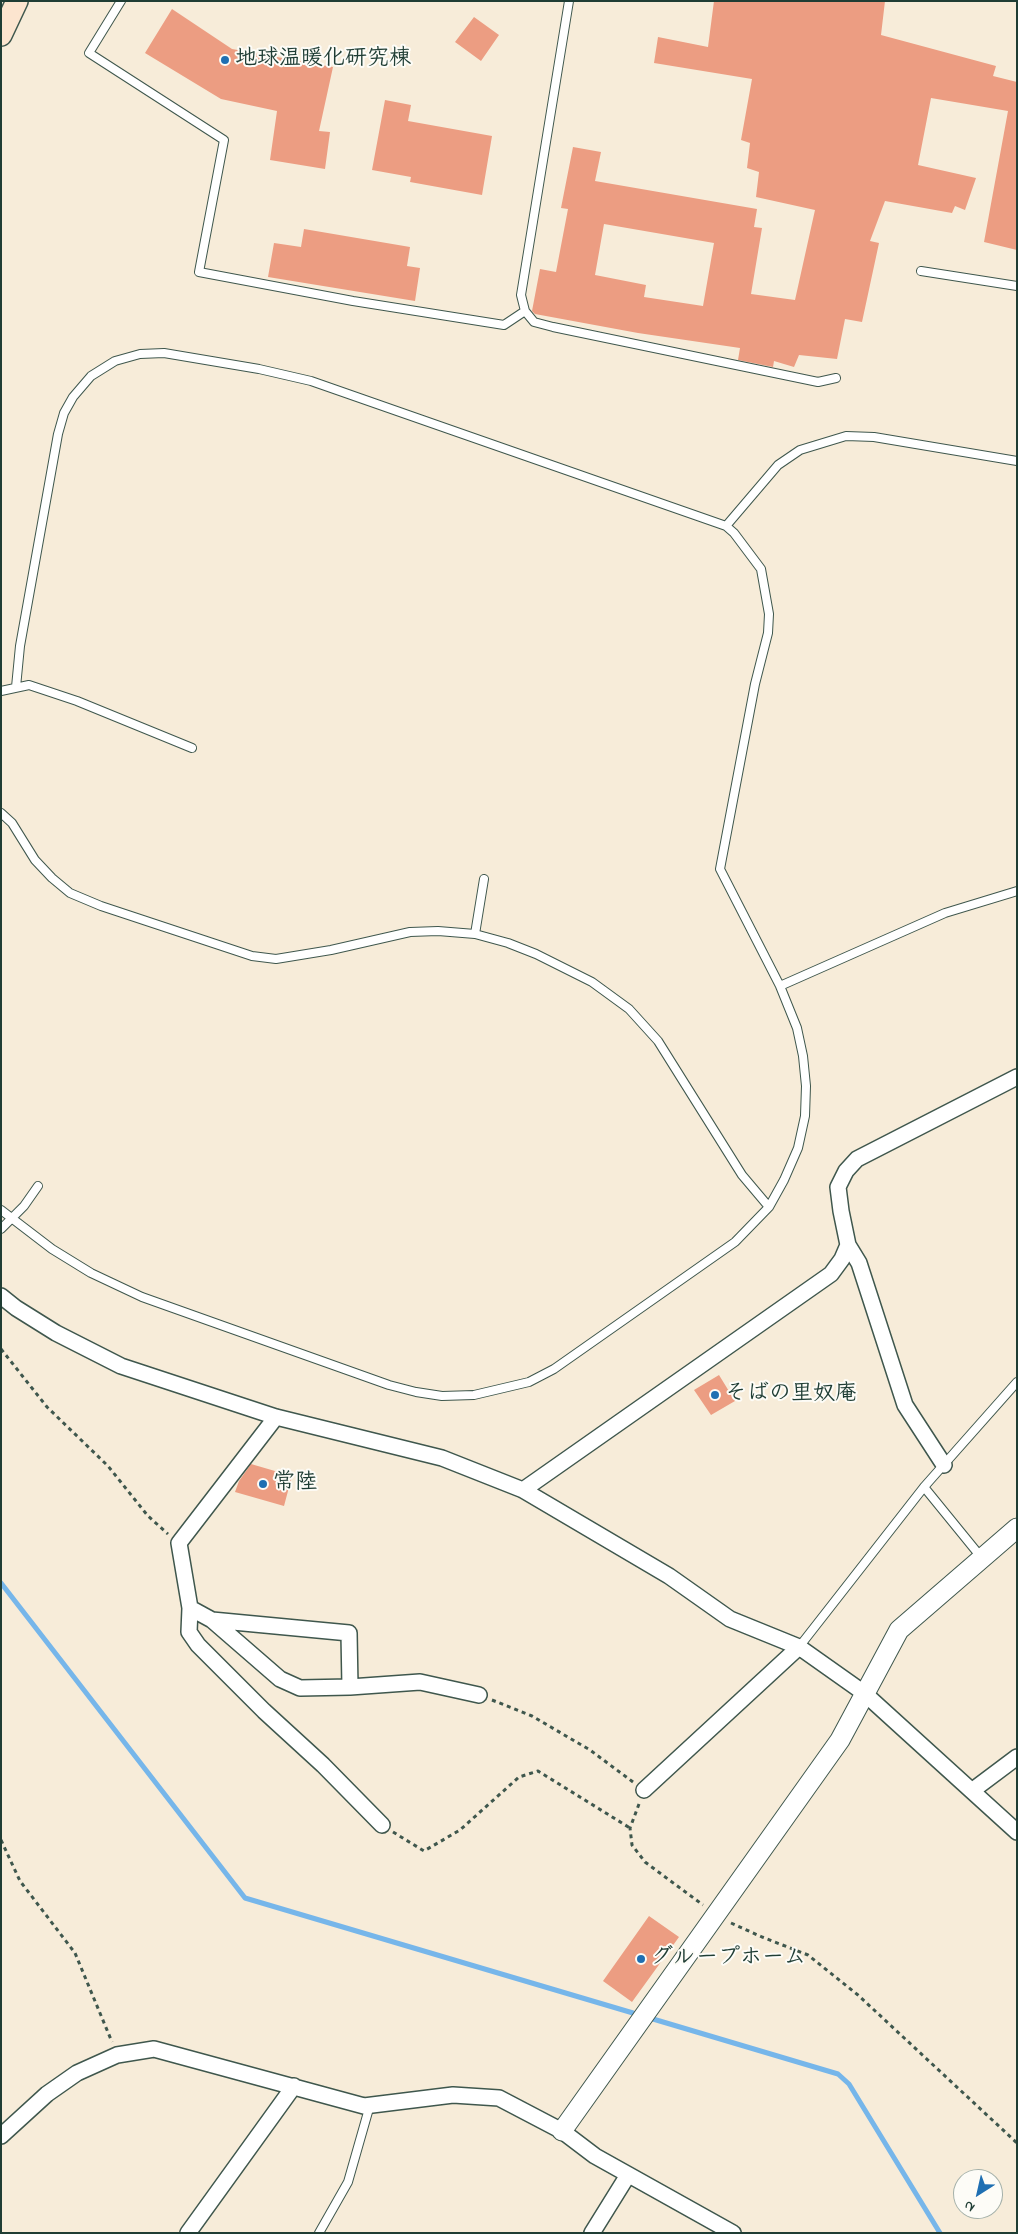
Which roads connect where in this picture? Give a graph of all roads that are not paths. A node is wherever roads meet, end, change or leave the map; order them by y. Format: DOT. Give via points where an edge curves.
graph roads {
  1 [pos="17,1"];
  2 [pos="121,1"];
  3 [pos="570,1"];
  4 [pos="1,35"];
  5 [pos="921,271"];
  6 [pos="1017,286"];
  7 [pos="525,311"];
  8 [pos="836,378"];
  9 [pos="1017,461"];
  10 [pos="726,526"];
  11 [pos="16,687"];
  12 [pos="1,691"];
  13 [pos="192,748"];
  14 [pos="1,813"];
  15 [pos="484,879"];
  16 [pos="1017,891"];
  17 [pos="475,934"];
  18 [pos="780,986"];
  19 [pos="1017,1077"];
  20 [pos="38,1186"];
  21 [pos="769,1207"];
  22 [pos="1,1210"];
  23 [pos="12,1219"];
  24 [pos="1,1229"];
  25 [pos="848,1245"];
  26 [pos="1,1296"];
  27 [pos="1017,1382"];
  28 [pos="276,1418"];
  29 [pos="944,1465"];
  30 [pos="924,1487"];
  31 [pos="523,1490"];
  32 [pos="1017,1528"];
  33 [pos="982,1558"];
  34 [pos="190,1608"];
  35 [pos="212,1620"];
  36 [pos="799,1647"];
  37 [pos="350,1687"];
  38 [pos="864,1693"];
  39 [pos="479,1694"];
  40 [pos="1017,1757"];
  41 [pos="644,1790"];
  42 [pos="973,1790"];
  43 [pos="382,1825"];
  44 [pos="1017,1832"];
  45 [pos="294,2086"];
  46 [pos="370,2105"];
  47 [pos="562,2131"];
  48 [pos="1,2136"];
  49 [pos="628,2175"];
  50 [pos="188,2233"];
  51 [pos="319,2233"];
  52 [pos="592,2233"];
  53 [pos="733,2233"];
  1 -- 4 [label="main road"];
  2 -- 7 [label="lane" via="89,53 224,140 199,272 504,325"];
  3 -- 7 [label="lane" via="521,295"];
  5 -- 6 [label="lane"];
  7 -- 8 [label="lane" via="534,322 553,328 818,382"];
  9 -- 10 [label="lane" via="874,437 846,436 800,450 778,465"];
  10 -- 11 [label="lane" via="311,381 174,355 140,354 115,361 91,376 64,413 20,646"];
  10 -- 18 [label="lane" via="761,569 769,614 768,633 755,684 720,869"];
  11 -- 12 [label="lane"];
  11 -- 13 [label="lane" via="29,685 77,701"];
  14 -- 17 [label="lane" via="12,823 35,860 70,893 252,956 276,959 410,932"];
  15 -- 17 [label="lane"];
  16 -- 18 [label="lane" via="946,913"];
  17 -- 21 [label="lane" via="536,954 592,982 629,1009 658,1041 742,1175"];
  18 -- 21 [label="lane" via="797,1028 803,1056 805,1116 798,1148"];
  19 -- 25 [label="street" via="857,1159 838,1187"];
  20 -- 23 [label="lane"];
  21 -- 23 [label="lane" via="735,1242 554,1369 529,1382 474,1396 442,1396 389,1385 142,1297 91,1273"];
  22 -- 23 [label="lane"];
  23 -- 24 [label="lane"];
  25 -- 29 [label="street" via="859,1263 905,1405"];
  25 -- 31 [label="street" via="831,1274"];
  26 -- 28 [label="street" via="56,1333 121,1366"];
  27 -- 29 [label="lane"];
  28 -- 31 [label="street" via="442,1458"];
  28 -- 34 [label="street" via="179,1543"];
  29 -- 30 [label="lane"];
  30 -- 33 [label="lane"];
  30 -- 36 [label="lane"];
  31 -- 36 [label="street" via="670,1576 730,1619"];
  32 -- 33 [label="street"];
  33 -- 38 [label="street" via="899,1630"];
  34 -- 35 [label="street"];
  34 -- 43 [label="street" via="189,1632 198,1645"];
  35 -- 37 [label="street" via="280,1679 300,1688"];
  35 -- 37 [label="street" via="349,1633"];
  36 -- 38 [label="street"];
  36 -- 41 [label="street"];
  37 -- 39 [label="street" via="420,1682"];
  38 -- 42 [label="street"];
  38 -- 47 [label="street" via="840,1740"];
  40 -- 42 [label="street"];
  42 -- 44 [label="street"];
  45 -- 46 [label="street"];
  45 -- 48 [label="street" via="154,2048 117,2055 77,2073 47,2094"];
  45 -- 50 [label="street"];
  46 -- 47 [label="street" via="453,2095 499,2098"];
  46 -- 51 [label="lane" via="348,2182"];
  47 -- 49 [label="street"];
  49 -- 52 [label="street"];
  49 -- 53 [label="street"];
}
